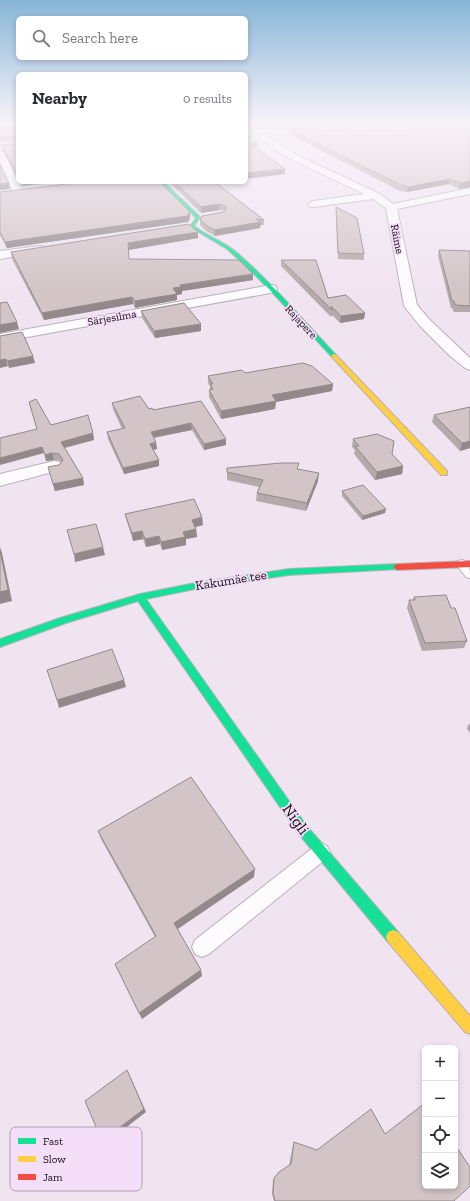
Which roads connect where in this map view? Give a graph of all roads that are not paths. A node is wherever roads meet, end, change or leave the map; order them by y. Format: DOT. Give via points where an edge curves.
graph roads {
  1 [pos="341,179"];
  2 [pos="18,184"];
  3 [pos="164,184"];
  4 [pos="470,191"];
  5 [pos="6,194"];
  6 [pos="376,196"];
  7 [pos="313,204"];
  8 [pos="391,207"];
  9 [pos="54,247"];
  10 [pos="0,255"];
  11 [pos="271,289"];
  12 [pos="0,338"];
  13 [pos="470,365"];
  14 [pos="54,466"];
  15 [pos="444,473"];
  16 [pos="0,480"];
  17 [pos="466,564"];
  18 [pos="470,574"];
  19 [pos="140,597"];
  20 [pos="0,643"];
  21 [pos="321,852"];
  22 [pos="202,947"];
  23 [pos="470,1027"];
  1 -- 6 [label="street, Räime"];
  2 -- 5 [label="street" via="22,192"];
  3 -- 11 [label="street, Rajapere" via="195,222 201,234 232,251"];
  4 -- 8 [label="street"];
  6 -- 7 [label="street"];
  6 -- 8 [label="street, Räime"];
  8 -- 13 [label="street, Räime" via="411,306 444,342"];
  9 -- 10 [label="street"];
  11 -- 12 [label="street, Särjesilma"];
  11 -- 15 [label="street, Rajapere"];
  14 -- 16 [label="street"];
  17 -- 18 [label="lane"];
  17 -- 19 [label="street, Kakumäe tee" via="289,572 237,578"];
  19 -- 20 [label="street, Kakumäe tee" via="63,620"];
  19 -- 21 [label="street, Nigli" via="302,829"];
  21 -- 22 [label="lane"];
  21 -- 23 [label="street, Nigli"];
}
